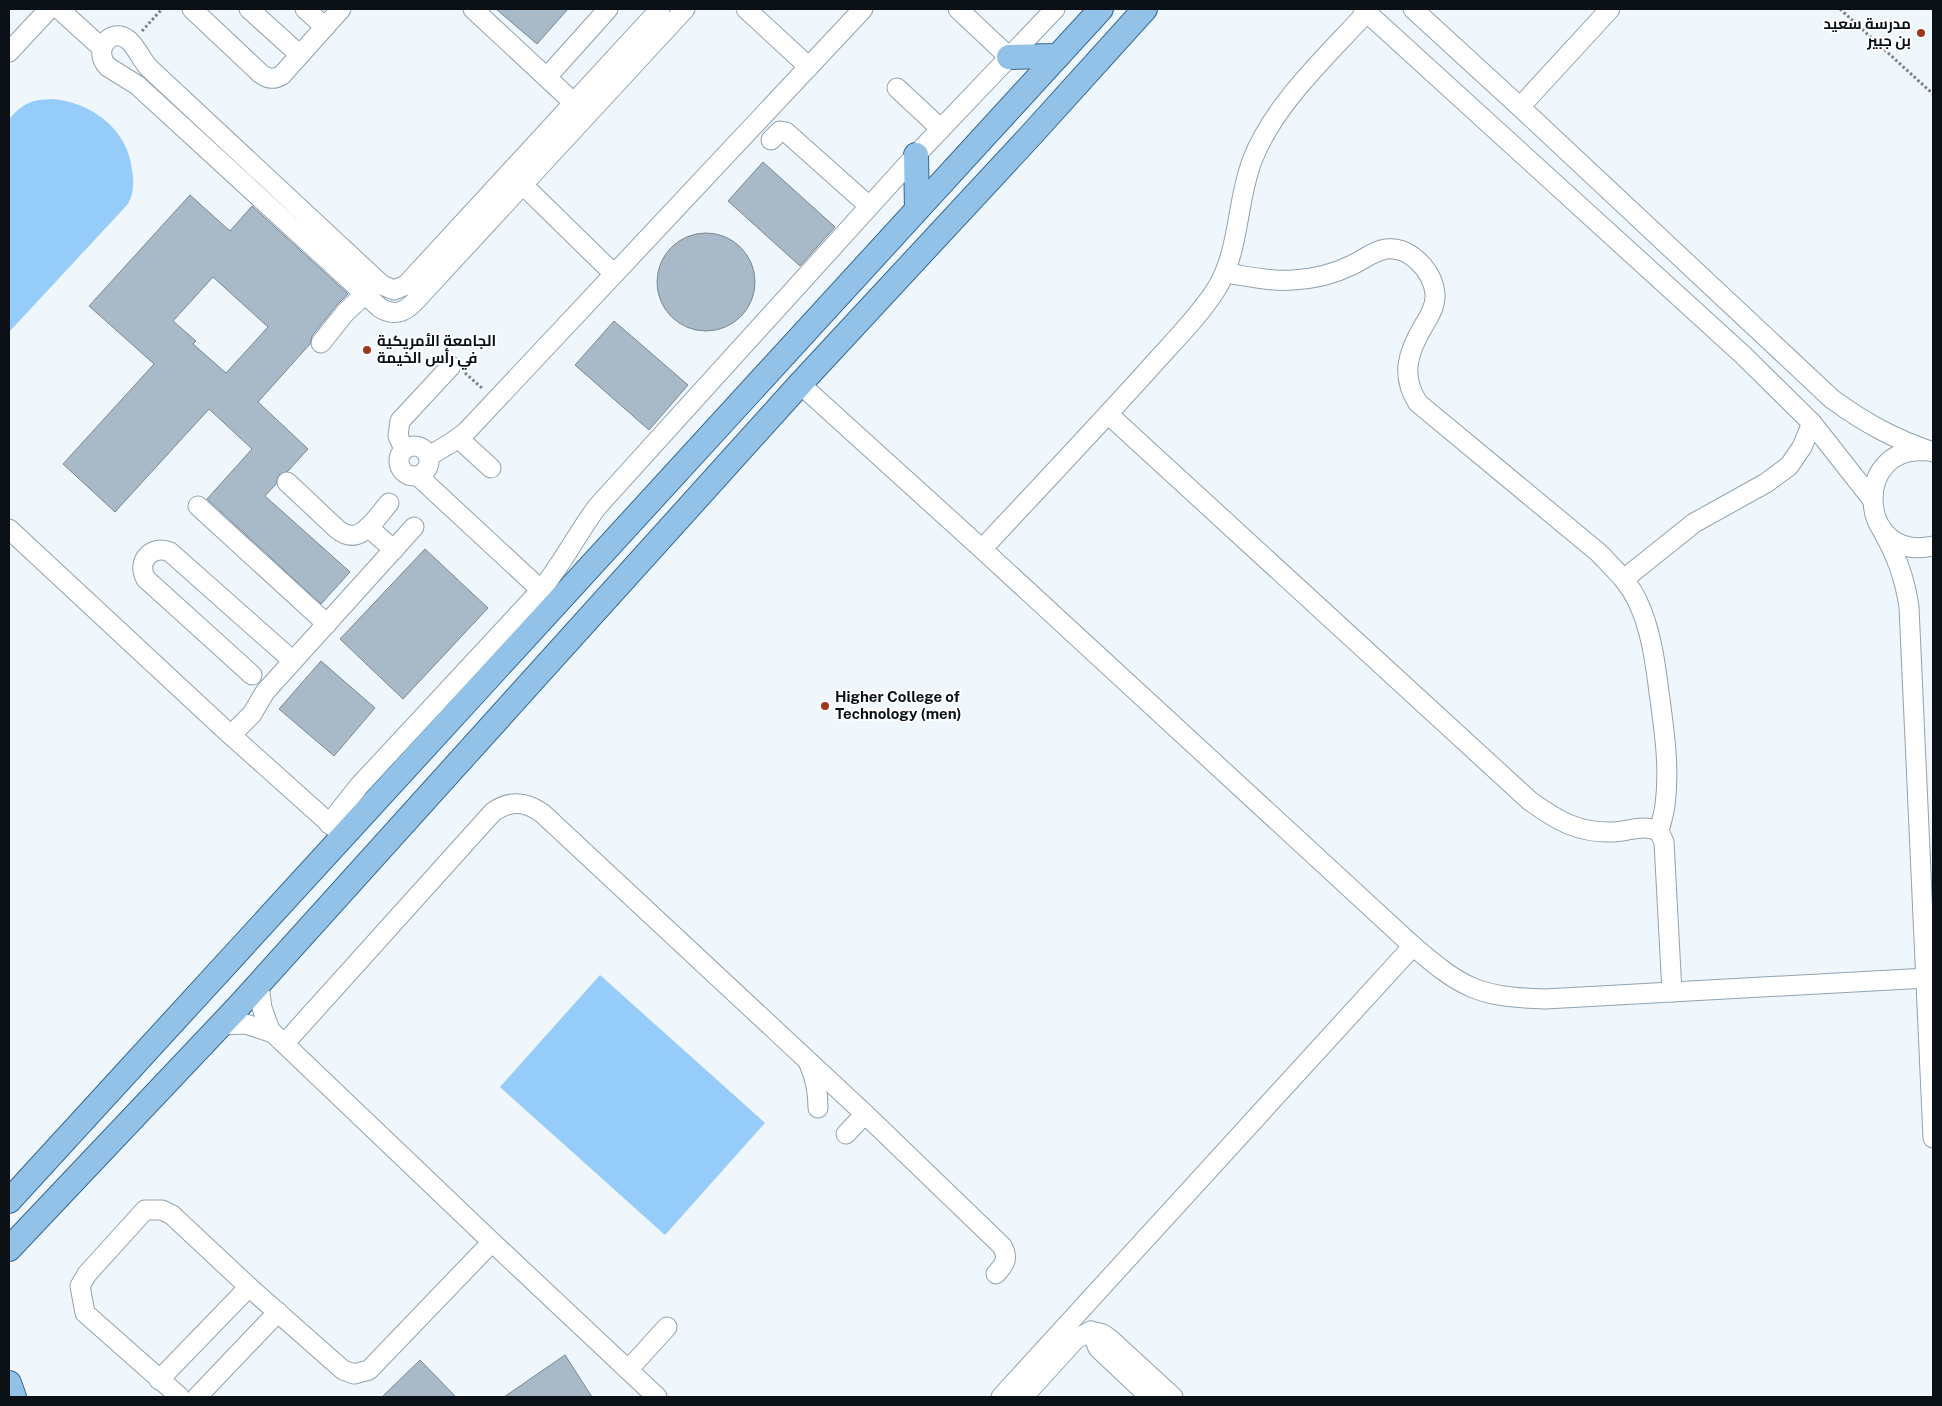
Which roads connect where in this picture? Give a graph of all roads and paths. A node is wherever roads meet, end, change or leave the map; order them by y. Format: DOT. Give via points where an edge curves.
graph roads {
  1 [pos="32,9"];
  2 [pos="49,9"];
  3 [pos="59,9"];
  4 [pos="162,9"];
  5 [pos="192,9"];
  6 [pos="250,9"];
  7 [pos="305,9"];
  8 [pos="341,9"];
  9 [pos="473,9"];
  10 [pos="608,9"];
  11 [pos="660,9"];
  12 [pos="685,9"];
  13 [pos="746,9"];
  14 [pos="863,9"];
  15 [pos="958,9"];
  16 [pos="1055,9"];
  17 [pos="1101,9"];
  18 [pos="1145,9"];
  19 [pos="1413,9"];
  20 [pos="1610,9"];
  21 [pos="1840,9"];
  22 [pos="1365,11"];
  23 [pos="325,27"];
  24 [pos="9,34"];
  25 [pos="132,43"];
  26 [pos="102,48"];
  27 [pos="9,52"];
  28 [pos="300,55"];
  29 [pos="1058,56"];
  30 [pos="1009,57"];
  31 [pos="809,67"];
  32 [pos="547,78"];
  33 [pos="898,88"];
  34 [pos="1933,94"];
  35 [pos="574,103"];
  36 [pos="1520,107"];
  37 [pos="941,129"];
  38 [pos="771,140"];
  39 [pos="916,155"];
  40 [pos="523,185"];
  41 [pos="869,206"];
  42 [pos="917,209"];
  43 [pos="1225,273"];
  44 [pos="614,274"];
  45 [pos="394,290"];
  46 [pos="365,294"];
  47 [pos="380,308"];
  48 [pos="403,312"];
  49 [pos="321,343"];
  50 [pos="450,366"];
  51 [pos="800,384"];
  52 [pos="496,400"];
  53 [pos="1108,414"];
  54 [pos="1812,423"];
  55 [pos="458,438"];
  56 [pos="404,449"];
  57 [pos="1933,452"];
  58 [pos="429,456"];
  59 [pos="491,468"];
  60 [pos="418,476"];
  61 [pos="288,482"];
  62 [pos="1871,498"];
  63 [pos="390,503"];
  64 [pos="198,506"];
  65 [pos="368,527"];
  66 [pos="414,528"];
  67 [pos="9,529"];
  68 [pos="1883,532"];
  69 [pos="1933,546"];
  70 [pos="982,549"];
  71 [pos="394,550"];
  72 [pos="1624,579"];
  73 [pos="541,590"];
  74 [pos="327,624"];
  75 [pos="293,660"];
  76 [pos="252,675"];
  77 [pos="227,732"];
  78 [pos="1926,814"];
  79 [pos="336,829"];
  80 [pos="1659,831"];
  81 [pos="1413,946"];
  82 [pos="1927,978"];
  83 [pos="259,985"];
  84 [pos="1672,992"];
  85 [pos="221,1025"];
  86 [pos="270,1030"];
  87 [pos="285,1042"];
  88 [pos="807,1060"];
  89 [pos="818,1108"];
  90 [pos="865,1114"];
  91 [pos="846,1134"];
  92 [pos="1933,1138"];
  93 [pos="9,1201"];
  94 [pos="492,1242"];
  95 [pos="12,1245"];
  96 [pos="9,1266"];
  97 [pos="996,1274"];
  98 [pos="249,1287"];
  99 [pos="278,1312"];
  100 [pos="667,1328"];
  101 [pos="1091,1331"];
  102 [pos="628,1370"];
  103 [pos="159,1380"];
  104 [pos="9,1384"];
  105 [pos="14,1397"];
  106 [pos="180,1397"];
  107 [pos="197,1397"];
  108 [pos="657,1397"];
  109 [pos="1001,1397"];
  110 [pos="1024,1397"];
  111 [pos="1150,1397"];
  112 [pos="1173,1397"];
  1 -- 24 [label="street"];
  2 -- 27 [label="street"];
  3 -- 26 [label="street"];
  4 -- 25 [label="path"];
  5 -- 28 [label="street" via="265,77 282,75"];
  6 -- 28 [label="street"];
  7 -- 23 [label="street"];
  8 -- 23 [label="street"];
  9 -- 32 [label="street"];
  10 -- 32 [label="street"];
  11 -- 35 [label="street"];
  12 -- 40 [label="street"];
  13 -- 31 [label="street"];
  14 -- 31 [label="street"];
  15 -- 30 [label="street"];
  16 -- 30 [label="street"];
  17 -- 29 [label="main road"];
  18 -- 51 [label="main road"];
  19 -- 36 [label="street"];
  20 -- 36 [label="street"];
  21 -- 34 [label="path"];
  22 -- 43 [label="street" via="1292,95 1258,146 1242,195"];
  22 -- 54 [label="street" via="1743,355"];
  23 -- 28 [label="street"];
  25 -- 26 [label="street" via="123,37 112,37"];
  25 -- 45 [label="street" via="149,68 382,285"];
  26 -- 46 [label="street" via="102,59 108,67 137,85"];
  29 -- 30 [label="main road"];
  29 -- 42 [label="main road"];
  30 -- 37 [label="street"];
  31 -- 44 [label="street"];
  32 -- 35 [label="street"];
  33 -- 37 [label="street"];
  35 -- 45 [label="street" via="406,285"];
  36 -- 57 [label="street" via="1832,398 1902,442"];
  37 -- 39 [label="street"];
  38 -- 41 [label="street" via="780,131 786,132"];
  39 -- 41 [label="street"];
  39 -- 42 [label="main road"];
  40 -- 44 [label="street"];
  40 -- 48 [label="street"];
  41 -- 73 [label="street" via="597,507"];
  42 -- 79 [label="main road"];
  43 -- 53 [label="street" via="1206,304"];
  43 -- 72 [label="street" via="1294,280 1332,274 1387,249 1412,256 1430,277 1435,293 1434,305 1418,335 1407,369 1408,381 1418,403 1599,553"];
  44 -- 52 [label="street"];
  45 -- 47 [label="street" via="383,298"];
  45 -- 48 [label="street" via="404,298"];
  46 -- 47 [label="street"];
  46 -- 49 [label="street"];
  47 -- 48 [label="street" via="391,313"];
  50 -- 52 [label="path" via="454,362"];
  50 -- 56 [label="street" via="400,422 398,436"];
  51 -- 70 [label="street"];
  51 -- 83 [label="main road"];
  52 -- 55 [label="street"];
  53 -- 70 [label="street"];
  53 -- 80 [label="street" via="1530,801 1555,820 1582,830 1613,832 1647,827"];
  54 -- 62 [label="street"];
  54 -- 72 [label="street" via="1802,447 1789,466 1766,483 1694,523"];
  55 -- 58 [label="street"];
  55 -- 59 [label="street"];
  56 -- 58 [label="street" via="421,447"];
  56 -- 60 [label="street" via="398,459 401,471"];
  57 -- 62 [label="street" via="1899,455 1875,480"];
  58 -- 60 [label="street" via="427,468"];
  60 -- 73 [label="street"];
  61 -- 65 [label="street" via="346,535 356,536"];
  62 -- 68 [label="street" via="1874,516"];
  63 -- 65 [label="street"];
  64 -- 74 [label="street"];
  65 -- 71 [label="street"];
  66 -- 71 [label="street"];
  67 -- 77 [label="street"];
  68 -- 69 [label="street" via="1906,546"];
  68 -- 78 [label="street" via="1898,560 1906,591"];
  70 -- 81 [label="street"];
  71 -- 74 [label="street"];
  72 -- 80 [label="street" via="1646,624 1661,706 1667,756 1665,805"];
  73 -- 79 [label="street" via="359,786"];
  74 -- 75 [label="street"];
  75 -- 76 [label="street" via="170,552 159,550 149,554 142,569 146,580"];
  75 -- 77 [label="street" via="265,692 250,700"];
  77 -- 79 [label="street"];
  78 -- 82 [label="street"];
  79 -- 93 [label="main road"];
  80 -- 84 [label="street" via="1664,842"];
  81 -- 84 [label="street" via="1453,978 1477,991 1502,997 1545,999"];
  81 -- 109 [label="street"];
  82 -- 84 [label="street"];
  82 -- 92 [label="street"];
  83 -- 85 [label="main road"];
  83 -- 86 [label="street" via="262,1008"];
  85 -- 86 [label="street" via="246,1024"];
  85 -- 95 [label="main road"];
  86 -- 87 [label="street"];
  87 -- 88 [label="street" via="493,812 502,806 518,803 542,813"];
  87 -- 94 [label="street"];
  88 -- 89 [label="street" via="818,1091"];
  88 -- 90 [label="street"];
  90 -- 91 [label="street"];
  90 -- 97 [label="street" via="1002,1246 1005,1264"];
  94 -- 99 [label="street" via="368,1370 354,1374 342,1370"];
  94 -- 102 [label="street"];
  95 -- 96 [label="main road"];
  98 -- 99 [label="street"];
  98 -- 103 [label="street"];
  98 -- 103 [label="street" via="172,1215 162,1210 145,1210 80,1286 85,1313"];
  99 -- 107 [label="street"];
  100 -- 102 [label="street"];
  101 -- 110 [label="street" via="1076,1339"];
  101 -- 111 [label="street" via="1098,1348"];
  101 -- 112 [label="street" via="1103,1334"];
  102 -- 108 [label="street"];
  103 -- 106 [label="street"];
  104 -- 105 [label="main road"];
}
